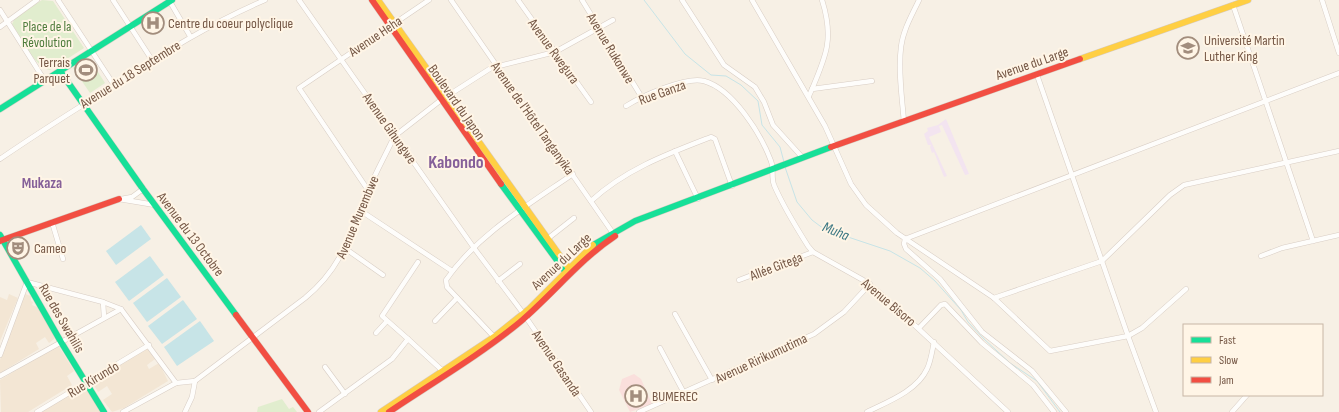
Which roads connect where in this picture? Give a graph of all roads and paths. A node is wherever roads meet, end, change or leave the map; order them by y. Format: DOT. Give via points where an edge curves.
graph roads {
  1 [pos="37,0"];
  2 [pos="58,0"];
  3 [pos="113,0"];
  4 [pos="265,0"];
  5 [pos="299,0"];
  6 [pos="372,0"];
  7 [pos="378,0"];
  8 [pos="429,0"];
  9 [pos="451,0"];
  10 [pos="518,0"];
  11 [pos="582,0"];
  12 [pos="682,0"];
  13 [pos="752,0"];
  14 [pos="822,0"];
  15 [pos="919,0"];
  16 [pos="1248,0"];
  17 [pos="1322,0"];
  18 [pos="170,1"];
  19 [pos="1233,4"];
  20 [pos="0,10"];
  21 [pos="614,20"];
  22 [pos="6,22"];
  23 [pos="392,25"];
  24 [pos="129,26"];
  25 [pos="0,27"];
  26 [pos="599,28"];
  27 [pos="190,36"];
  28 [pos="90,51"];
  29 [pos="555,52"];
  30 [pos="1339,53"];
  31 [pos="341,59"];
  32 [pos="152,60"];
  33 [pos="497,66"];
  34 [pos="60,71"];
  35 [pos="1339,73"];
  36 [pos="1036,75"];
  37 [pos="45,81"];
  38 [pos="872,81"];
  39 [pos="114,85"];
  40 [pos="812,89"];
  41 [pos="641,96"];
  42 [pos="809,96"];
  43 [pos="443,99"];
  44 [pos="1265,101"];
  45 [pos="591,102"];
  46 [pos="82,104"];
  47 [pos="626,106"];
  48 [pos="0,109"];
  49 [pos="904,122"];
  50 [pos="396,135"];
  51 [pos="835,146"];
  52 [pos="675,151"];
  53 [pos="824,151"];
  54 [pos="1339,151"];
  55 [pos="802,157"];
  56 [pos="0,159"];
  57 [pos="1286,161"];
  58 [pos="790,163"];
  59 [pos="772,170"];
  60 [pos="573,174"];
  61 [pos="1072,175"];
  62 [pos="731,185"];
  63 [pos="143,189"];
  64 [pos="368,190"];
  65 [pos="697,198"];
  66 [pos="119,199"];
  67 [pos="591,201"];
  68 [pos="155,205"];
  69 [pos="522,209"];
  70 [pos="361,212"];
  71 [pos="574,218"];
  72 [pos="52,222"];
  73 [pos="614,234"];
  74 [pos="1339,235"];
  75 [pos="1,239"];
  76 [pos="906,239"];
  77 [pos="545,240"];
  78 [pos="1313,241"];
  79 [pos="474,248"];
  80 [pos="346,249"];
  81 [pos="813,252"];
  82 [pos="1261,256"];
  83 [pos="63,258"];
  84 [pos="1102,261"];
  85 [pos="418,262"];
  86 [pos="520,264"];
  87 [pos="452,271"];
  88 [pos="568,271"];
  89 [pos="383,275"];
  90 [pos="739,280"];
  91 [pos="498,281"];
  92 [pos="27,282"];
  93 [pos="870,284"];
  94 [pos="1186,289"];
  95 [pos="457,298"];
  96 [pos="994,298"];
  97 [pos="103,302"];
  98 [pos="121,309"];
  99 [pos="675,314"];
  100 [pos="525,315"];
  101 [pos="104,317"];
  102 [pos="387,321"];
  103 [pos="435,321"];
  104 [pos="919,328"];
  105 [pos="376,333"];
  106 [pos="1128,336"];
  107 [pos="253,338"];
  108 [pos="408,338"];
  109 [pos="495,339"];
  110 [pos="61,342"];
  111 [pos="934,342"];
  112 [pos="149,345"];
  113 [pos="660,348"];
  114 [pos="0,355"];
  115 [pos="325,367"];
  116 [pos="445,373"];
  117 [pos="0,376"];
  118 [pos="712,380"];
  119 [pos="195,381"];
  120 [pos="86,383"];
  121 [pos="176,383"];
  122 [pos="684,393"];
  123 [pos="345,394"];
  124 [pos="1246,396"];
  125 [pos="307,411"];
  126 [pos="37,412"];
  127 [pos="104,412"];
  128 [pos="123,412"];
  129 [pos="185,412"];
  130 [pos="319,412"];
  131 [pos="381,412"];
  132 [pos="389,412"];
  133 [pos="591,412"];
  134 [pos="639,412"];
  135 [pos="867,412"];
  136 [pos="1008,412"];
  137 [pos="1054,412"];
  138 [pos="1066,412"];
  139 [pos="1156,412"];
  140 [pos="1232,412"];
  1 -- 22 [label="street"];
  2 -- 28 [label="street"];
  3 -- 24 [label="street"];
  4 -- 27 [label="street, Avenue du 18 Septembre"];
  5 -- 31 [label="street, Avenue Gihungwe"];
  6 -- 23 [label="main road, Boulevard du Japon"];
  7 -- 23 [label="main road, Boulevard du Japon"];
  8 -- 23 [label="street, Avenue Heha"];
  9 -- 33 [label="street, Avenue de l'Hôtel Tanganyika"];
  10 -- 29 [label="street, Avenue Rwegura"];
  11 -- 26 [label="street, Avenue Rukonwe"];
  12 -- 55 [label="street" via="724,66 755,87 773,125"];
  13 -- 42 [label="street"];
  14 -- 40 [label="street" via="829,25 829,40"];
  15 -- 49 [label="street" via="906,26 901,46"];
  16 -- 19 [label="main road, Avenue du Large"];
  17 -- 30 [label="street"];
  18 -- 24 [label="main road"];
  18 -- 27 [label="street"];
  19 -- 36 [label="main road, Avenue du Large"];
  19 -- 44 [label="street"];
  20 -- 22 [label="street"];
  21 -- 26 [label="street"];
  22 -- 25 [label="street"];
  22 -- 37 [label="street"];
  23 -- 31 [label="street, Avenue Heha"];
  23 -- 43 [label="main road, Boulevard du Japon"];
  24 -- 28 [label="main road"];
  24 -- 32 [label="street"];
  26 -- 29 [label="street"];
  26 -- 41 [label="street, Avenue Rukonwe"];
  27 -- 32 [label="street, Avenue du 18 Septembre"];
  28 -- 34 [label="main road"];
  28 -- 39 [label="street"];
  29 -- 33 [label="street"];
  29 -- 45 [label="street, Avenue Rwegura"];
  31 -- 50 [label="street, Avenue Gihungwe"];
  31 -- 64 [label="street, Avenue Heha" via="299,88"];
  32 -- 39 [label="street, Avenue du 18 Septembre"];
  33 -- 43 [label="street"];
  33 -- 60 [label="street, Avenue de l'Hôtel Tanganyika"];
  34 -- 37 [label="main road"];
  34 -- 46 [label="main road, Avenue du 13 Octobre"];
  35 -- 44 [label="street"];
  36 -- 49 [label="main road, Avenue du Large"];
  36 -- 61 [label="street"];
  37 -- 48 [label="main road"];
  38 -- 40 [label="street"];
  39 -- 46 [label="street, Avenue du 18 Septembre"];
  40 -- 42 [label="street"];
  41 -- 47 [label="street, Rue Ganza"];
  41 -- 59 [label="street, Rue Ganza" via="688,82 704,81 712,85 739,106 745,114 770,159"];
  42 -- 51 [label="street"];
  43 -- 50 [label="street"];
  43 -- 69 [label="main road, Boulevard du Japon"];
  44 -- 57 [label="street"];
  44 -- 61 [label="street"];
  46 -- 56 [label="street, Avenue du 18 Septembre"];
  46 -- 63 [label="main road, Avenue du 13 Octobre"];
  49 -- 51 [label="main road, Avenue du Large"];
  50 -- 64 [label="street, Avenue Murembwe"];
  50 -- 79 [label="street, Avenue Gihungwe"];
  51 -- 53 [label="main road, Avenue du Large"];
  51 -- 76 [label="street" via="856,194 889,227"];
  52 -- 62 [label="street" via="713,138"];
  52 -- 65 [label="street"];
  52 -- 67 [label="street" via="616,180"];
  53 -- 55 [label="main road, Avenue du Large"];
  53 -- 58 [label="main road, Avenue du Large"];
  54 -- 57 [label="street"];
  55 -- 58 [label="main road, Avenue du Large"];
  57 -- 78 [label="street"];
  57 -- 84 [label="street" via="1184,185 1170,195"];
  58 -- 59 [label="main road, Avenue du Large"];
  59 -- 62 [label="main road, Avenue du Large"];
  59 -- 81 [label="street, Avenue Bisoro" via="775,187"];
  60 -- 67 [label="street, Avenue de l'Hôtel Tanganyika"];
  60 -- 69 [label="street"];
  61 -- 76 [label="street"];
  61 -- 84 [label="street"];
  62 -- 65 [label="main road, Avenue du Large"];
  63 -- 66 [label="street" via="132,197"];
  63 -- 68 [label="main road, Avenue du 13 Octobre"];
  64 -- 70 [label="street, Avenue Murembwe"];
  65 -- 73 [label="main road, Avenue du Large" via="648,214"];
  66 -- 68 [label="street"];
  66 -- 72 [label="main road"];
  67 -- 73 [label="street, Avenue de l'Hôtel Tanganyika"];
  68 -- 107 [label="main road, Avenue du 13 Octobre"];
  69 -- 77 [label="main road, Boulevard du Japon"];
  69 -- 79 [label="street"];
  70 -- 80 [label="street, Avenue Murembwe"];
  70 -- 87 [label="street"];
  71 -- 77 [label="street"];
  72 -- 75 [label="main road"];
  72 -- 83 [label="street"];
  73 -- 88 [label="main road, Avenue du Large"];
  74 -- 78 [label="street"];
  75 -- 92 [label="main road, Rue des Swahilis"];
  76 -- 96 [label="street"];
  76 -- 138 [label="street" via="906,250 940,279 982,332 1032,371"];
  77 -- 88 [label="main road, Boulevard du Japon"];
  78 -- 82 [label="street"];
  79 -- 87 [label="street"];
  79 -- 91 [label="street, Avenue Gihungwe"];
  80 -- 89 [label="street"];
  80 -- 107 [label="street, Avenue Murembwe" via="321,285"];
  81 -- 90 [label="street, Allée Gitega"];
  81 -- 93 [label="street, Avenue Bisoro"];
  84 -- 96 [label="street"];
  84 -- 106 [label="street"];
  85 -- 102 [label="street" via="382,316"];
  86 -- 91 [label="street"];
  87 -- 95 [label="street" via="446,284"];
  88 -- 100 [label="main road, Avenue du Large"];
  91 -- 100 [label="street, Avenue Gihungwe"];
  92 -- 97 [label="street"];
  92 -- 110 [label="main road, Rue des Swahilis"];
  92 -- 114 [label="street"];
  93 -- 104 [label="street, Avenue Bisoro"];
  93 -- 118 [label="street, Avenue Ririkumutima" via="844,312 814,334"];
  94 -- 106 [label="street" via="1142,328"];
  95 -- 103 [label="street"];
  95 -- 109 [label="street"];
  96 -- 106 [label="street" via="1050,351"];
  97 -- 98 [label="street"];
  97 -- 101 [label="street"];
  98 -- 101 [label="street"];
  98 -- 112 [label="street"];
  99 -- 118 [label="street"];
  100 -- 109 [label="main road, Avenue du Large"];
  100 -- 133 [label="street, Avenue Gasanda"];
  101 -- 110 [label="street"];
  102 -- 105 [label="street"];
  102 -- 108 [label="street"];
  104 -- 111 [label="street, Avenue Bisoro"];
  104 -- 137 [label="street" via="945,304 982,343 1033,385"];
  106 -- 139 [label="street"];
  107 -- 119 [label="street, Avenue Murembwe"];
  107 -- 125 [label="main road, Avenue du 13 Octobre"];
  108 -- 116 [label="street"];
  108 -- 123 [label="street" via="392,359"];
  109 -- 116 [label="main road, Avenue du Large"];
  110 -- 117 [label="street"];
  110 -- 120 [label="main road, Rue des Swahilis"];
  111 -- 135 [label="street" via="929,366 919,381 898,396"];
  111 -- 136 [label="street, Avenue Bisoro"];
  112 -- 120 [label="street, Rue Kirundo"];
  112 -- 121 [label="street"];
  113 -- 122 [label="street"];
  115 -- 123 [label="street"];
  116 -- 131 [label="main road, Avenue du Large"];
  116 -- 132 [label="main road, Avenue du Large"];
  118 -- 122 [label="street, Avenue Ririkumutima"];
  119 -- 121 [label="street"];
  119 -- 129 [label="street" via="192,397"];
  120 -- 126 [label="street, Rue Kirundo"];
  120 -- 127 [label="main road, Rue des Swahilis"];
  121 -- 128 [label="street"];
  122 -- 134 [label="street, Avenue Ririkumutima"];
  123 -- 130 [label="street"];
  124 -- 140 [label="street"];
}
